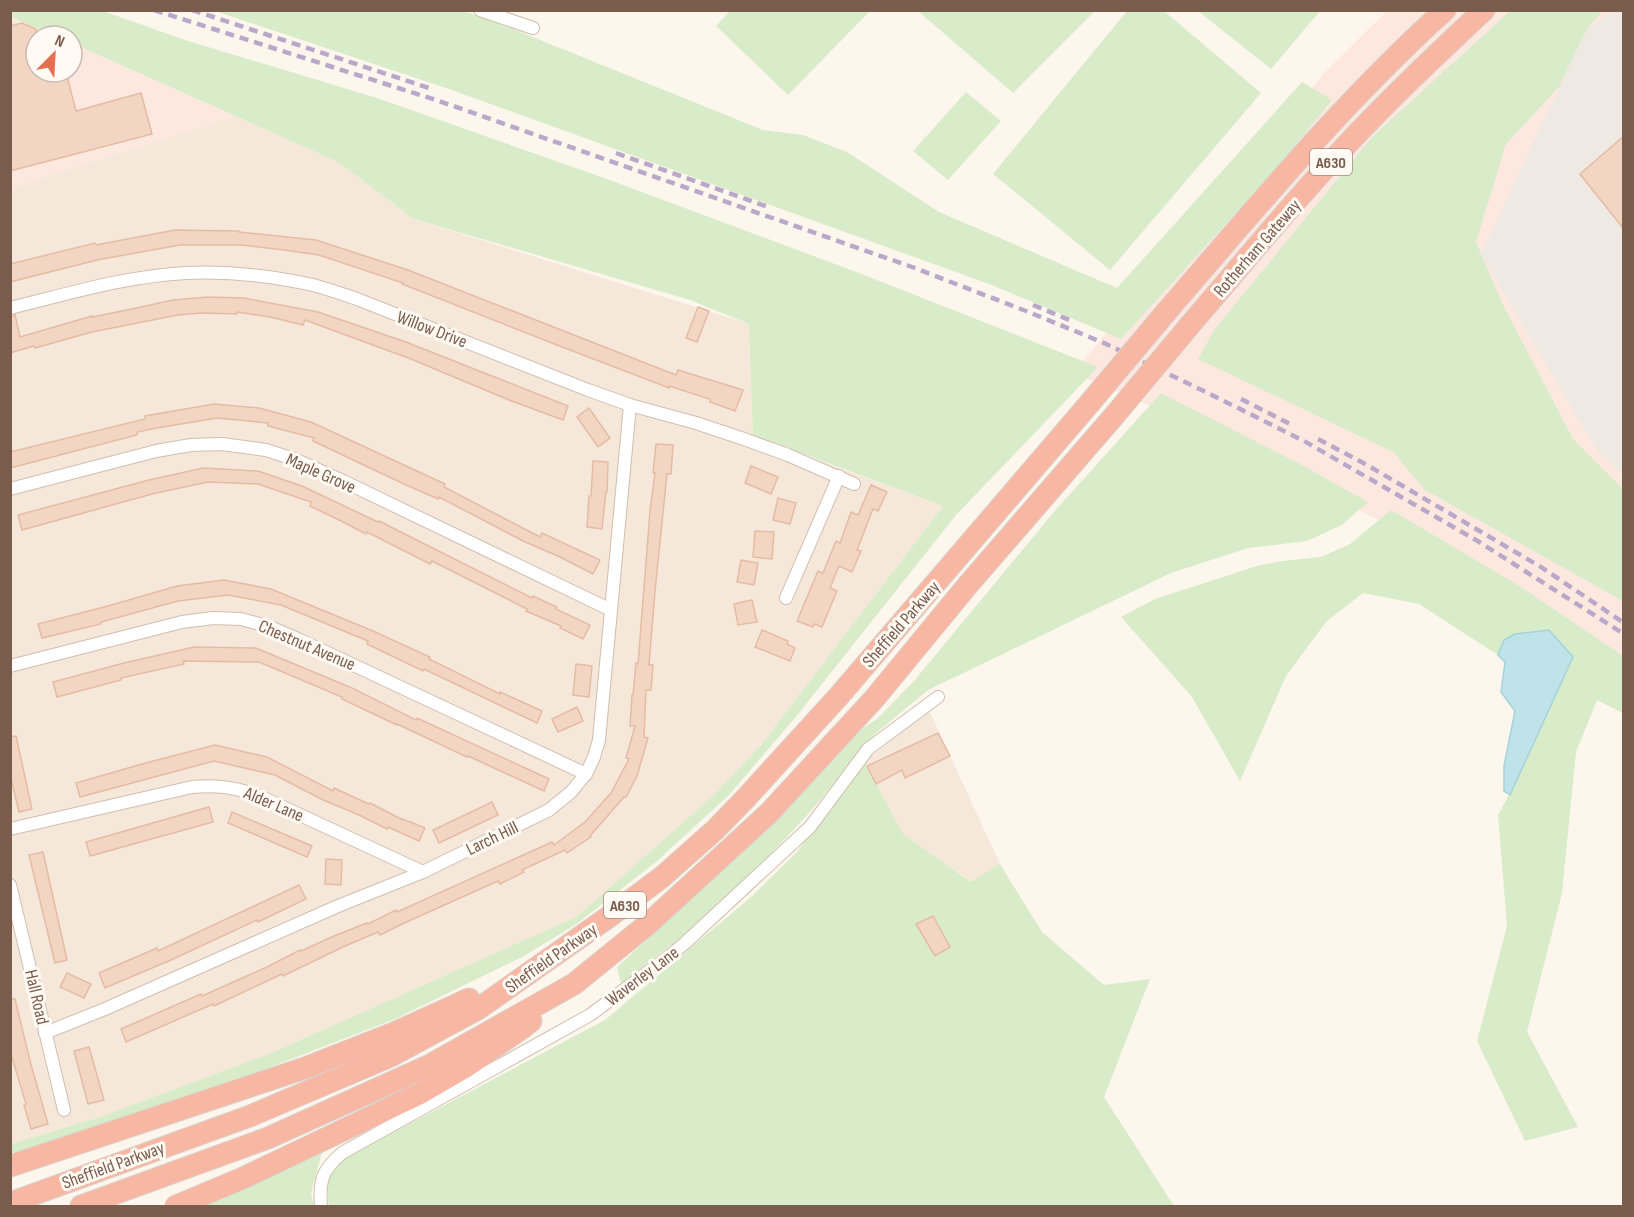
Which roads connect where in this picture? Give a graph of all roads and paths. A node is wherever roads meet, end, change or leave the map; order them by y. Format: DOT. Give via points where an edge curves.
graph roads {
  1 [pos="480,10"];
  2 [pos="1445,10"];
  3 [pos="1484,10"];
  4 [pos="533,28"];
  5 [pos="10,308"];
  6 [pos="1089,404"];
  7 [pos="630,405"];
  8 [pos="1114,416"];
  9 [pos="839,476"];
  10 [pos="854,484"];
  11 [pos="10,489"];
  12 [pos="786,598"];
  13 [pos="611,610"];
  14 [pos="10,666"];
  15 [pos="938,697"];
  16 [pos="586,774"];
  17 [pos="10,829"];
  18 [pos="423,872"];
  19 [pos="10,885"];
  20 [pos="555,955"];
  21 [pos="574,984"];
  22 [pos="45,1033"];
  23 [pos="64,1110"];
  24 [pos="10,1166"];
  25 [pos="12,1202"];
  26 [pos="81,1206"];
  27 [pos="176,1206"];
  28 [pos="321,1206"];
  1 -- 4 [label="street"];
  2 -- 6 [label="highway, Rotherham Gateway / A630, bridge" via="1322,133"];
  3 -- 8 [label="highway, Rotherham Gateway / A630, bridge" via="1340,152"];
  5 -- 7 [label="street, Willow Drive" via="142,278 186,273 271,278 315,285 357,299"];
  6 -- 20 [label="highway, Sheffield Parkway / A630" via="838,698 715,830 662,877"];
  7 -- 9 [label="street, Willow Drive" via="715,429"];
  7 -- 13 [label="street, Larch Hill"];
  8 -- 21 [label="highway, Sheffield Parkway / A630" via="874,699 769,813 648,924"];
  9 -- 10 [label="street, Willow Drive"];
  9 -- 12 [label="street"];
  11 -- 13 [label="street, Maple Grove" via="191,445 222,444 266,450 343,481"];
  13 -- 16 [label="street, Larch Hill" via="599,740"];
  14 -- 16 [label="street, Chestnut Avenue" via="182,622 241,619 300,640"];
  15 -- 28 [label="street, Waverley Lane" via="868,749 810,827 686,943 590,1015 342,1153 330,1163 322,1179"];
  16 -- 18 [label="street, Larch Hill" via="549,810"];
  17 -- 18 [label="street, Alder Lane" via="215,785 255,794"];
  18 -- 22 [label="street, Larch Hill"];
  19 -- 22 [label="street, Hall Road"];
  20 -- 24 [label="highway, A630" via="441,1012 305,1068"];
  20 -- 25 [label="highway, Sheffield Parkway / A630" via="478,1009 391,1056 250,1116"];
  21 -- 26 [label="highway, Sheffield Parkway / A630" via="419,1070 268,1137"];
  21 -- 27 [label="highway, A630" via="521,1029 421,1093"];
  22 -- 23 [label="street, Hall Road"];
}
